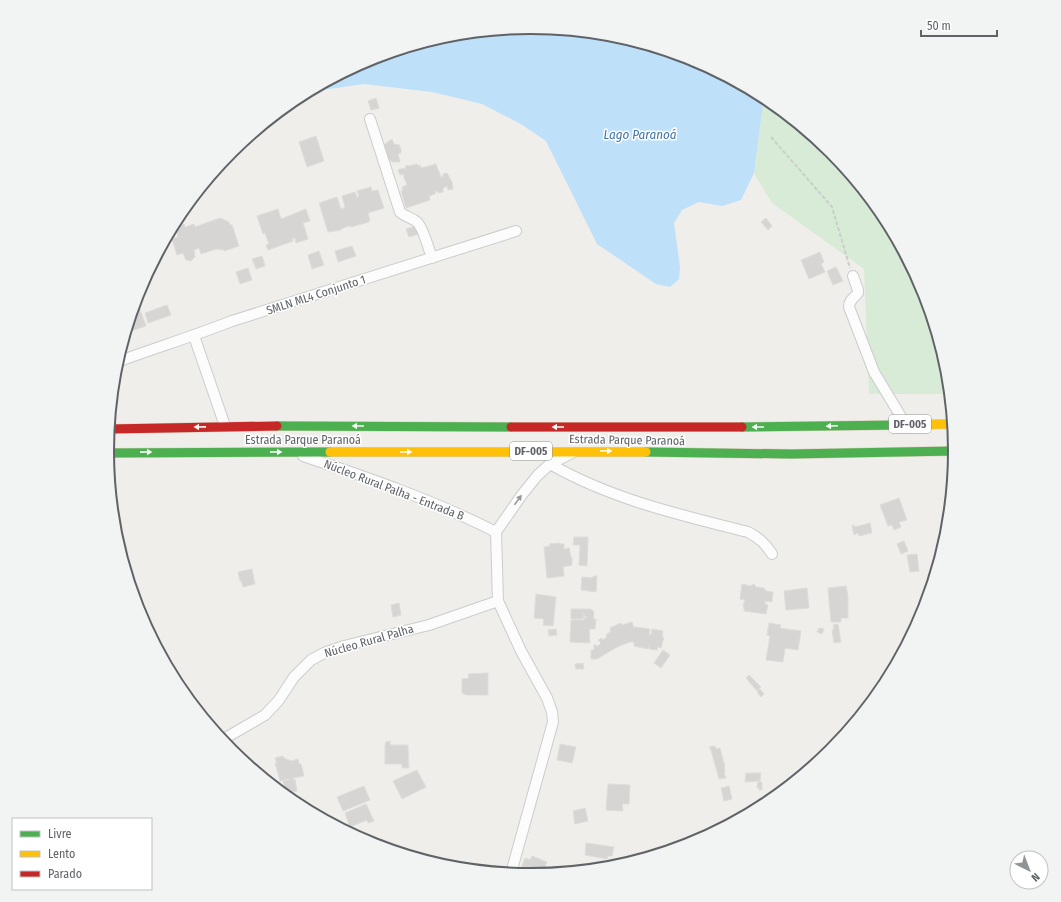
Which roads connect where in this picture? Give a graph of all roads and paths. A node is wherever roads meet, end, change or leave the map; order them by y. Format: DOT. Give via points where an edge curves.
graph roads {
  1 [pos="370,119"];
  2 [pos="771,137"];
  3 [pos="516,231"];
  4 [pos="432,258"];
  5 [pos="852,276"];
  6 [pos="194,336"];
  7 [pos="124,359"];
  8 [pos="906,424"];
  9 [pos="947,424"];
  10 [pos="225,426"];
  11 [pos="797,427"];
  12 [pos="114,429"];
  13 [pos="783,436"];
  14 [pos="782,446"];
  15 [pos="578,451"];
  16 [pos="948,451"];
  17 [pos="291,452"];
  18 [pos="114,453"];
  19 [pos="791,454"];
  20 [pos="550,464"];
  21 [pos="496,532"];
  22 [pos="772,554"];
  23 [pos="498,601"];
  24 [pos="227,737"];
  25 [pos="513,867"];
  1 -- 4 [label="street" via="400,212 419,224"];
  2 -- 5 [label="path" via="832,206"];
  3 -- 4 [label="street, SMLN ML4 Conjunto 1"];
  4 -- 6 [label="street, SMLN ML4 Conjunto 1" via="232,321"];
  5 -- 8 [label="street" via="858,293 851,300 849,307 874,372"];
  6 -- 7 [label="street, SMLN ML4 Conjunto 1"];
  6 -- 10 [label="street"];
  8 -- 9 [label="main road, Estrada Parque Paranoá / DF-005"];
  8 -- 11 [label="main road, Estrada Parque Paranoá / DF-005, one-way"];
  11 -- 10 [label="main road, Estrada Parque Paranoá / DF-005, one-way"];
  10 -- 12 [label="main road, Estrada Parque Paranoá / DF-005, one-way"];
  11 -- 13 [label="main road"];
  14 -- 19 [label="main road"];
  17 -- 15 [label="main road, Estrada Parque Paranoá / DF-005, one-way"];
  15 -- 19 [label="main road, Estrada Parque Paranoá / DF-005, one-way"];
  15 -- 20 [label="street"];
  16 -- 19 [label="main road, Estrada Parque Paranoá / DF-005"];
  18 -- 17 [label="main road, Estrada Parque Paranoá / DF-005, one-way"];
  17 -- 21 [label="street, Núcleo Rural Palha - Entrada B" via="409,493 462,514"];
  21 -- 20 [label="street, one-way" via="521,496"];
  20 -- 22 [label="street" via="606,492 669,512 748,532 766,544"];
  21 -- 23 [label="street"];
  23 -- 24 [label="street, Núcleo Rural Palha" via="429,625 344,646 310,660 265,715"];
  23 -- 25 [label="street" via="521,651 547,698 553,722"];
}
